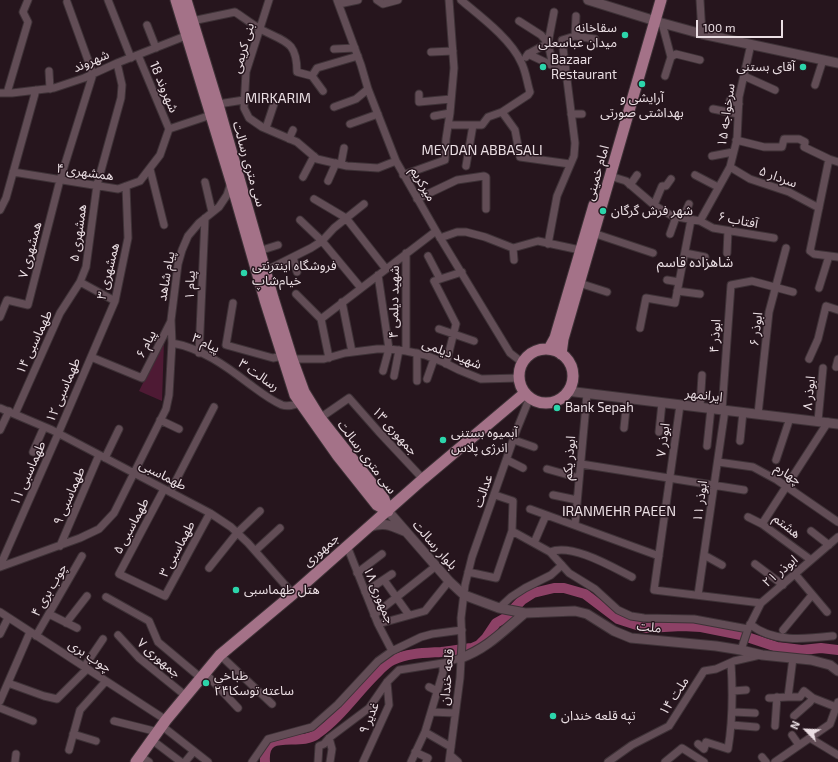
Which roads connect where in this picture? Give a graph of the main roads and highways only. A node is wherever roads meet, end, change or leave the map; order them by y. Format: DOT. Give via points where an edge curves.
graph roads {
  1 [pos="176,0"];
  2 [pos="186,0"];
  3 [pos="588,0"];
  4 [pos="656,0"];
  5 [pos="661,0"];
  6 [pos="656,21"];
  7 [pos="838,63"];
  8 [pos="269,299"];
  9 [pos="549,349"];
  10 [pos="562,354"];
  11 [pos="287,358"];
  12 [pos="567,391"];
  13 [pos="528,395"];
  14 [pos="838,424"];
  15 [pos="388,511"];
  16 [pos="369,527"];
  17 [pos="407,532"];
  18 [pos="464,594"];
  19 [pos="525,613"];
  20 [pos="461,655"];
  21 [pos="838,671"];
  22 [pos="142,760"];
  1 -- 8 [label="main road, سی متری رسالت"];
  2 -- 8 [label="main road, سی متری رسالت" via="265,271"];
  3 -- 6 [label="main road"];
  4 -- 6 [label="main road, امام خمینی"];
  5 -- 6 [label="main road, امام خمینی"];
  6 -- 7 [label="main road" via="702,34"];
  6 -- 9 [label="main road, امام خمینی" via="580,250 555,338"];
  6 -- 10 [label="main road, امام خمینی" via="563,339"];
  8 -- 11 [label="main road, سی متری رسالت"];
  9 -- 10 [label="main road"];
  9 -- 13 [label="main road" via="535,351 522,363 519,378 521,387"];
  10 -- 12 [label="main road" via="572,371 571,385"];
  11 -- 15 [label="main road, سی متری رسالت" via="320,418 384,499"];
  11 -- 15 [label="main road, سی متری رسالت" via="295,395 300,403 377,505"];
  12 -- 13 [label="main road" via="550,402 543,402"];
  12 -- 14 [label="main road, ایرانمهر"];
  13 -- 15 [label="main road, جمهوری" via="423,479"];
  15 -- 16 [label="main road, جمهوری"];
  15 -- 17 [label="main road, بلوار رسالت"];
  16 -- 17 [label="main road" via="385,524"];
  16 -- 22 [label="main road, جمهوری" via="220,655 160,730"];
  17 -- 18 [label="main road, بلوار رسالت" via="449,581"];
  18 -- 19 [label="main road, ملت" via="501,609"];
  19 -- 20 [label="main road" via="487,646 473,654"];
  19 -- 21 [label="main road, ملت" via="575,611 587,614 630,638 811,660 830,665"];
}
